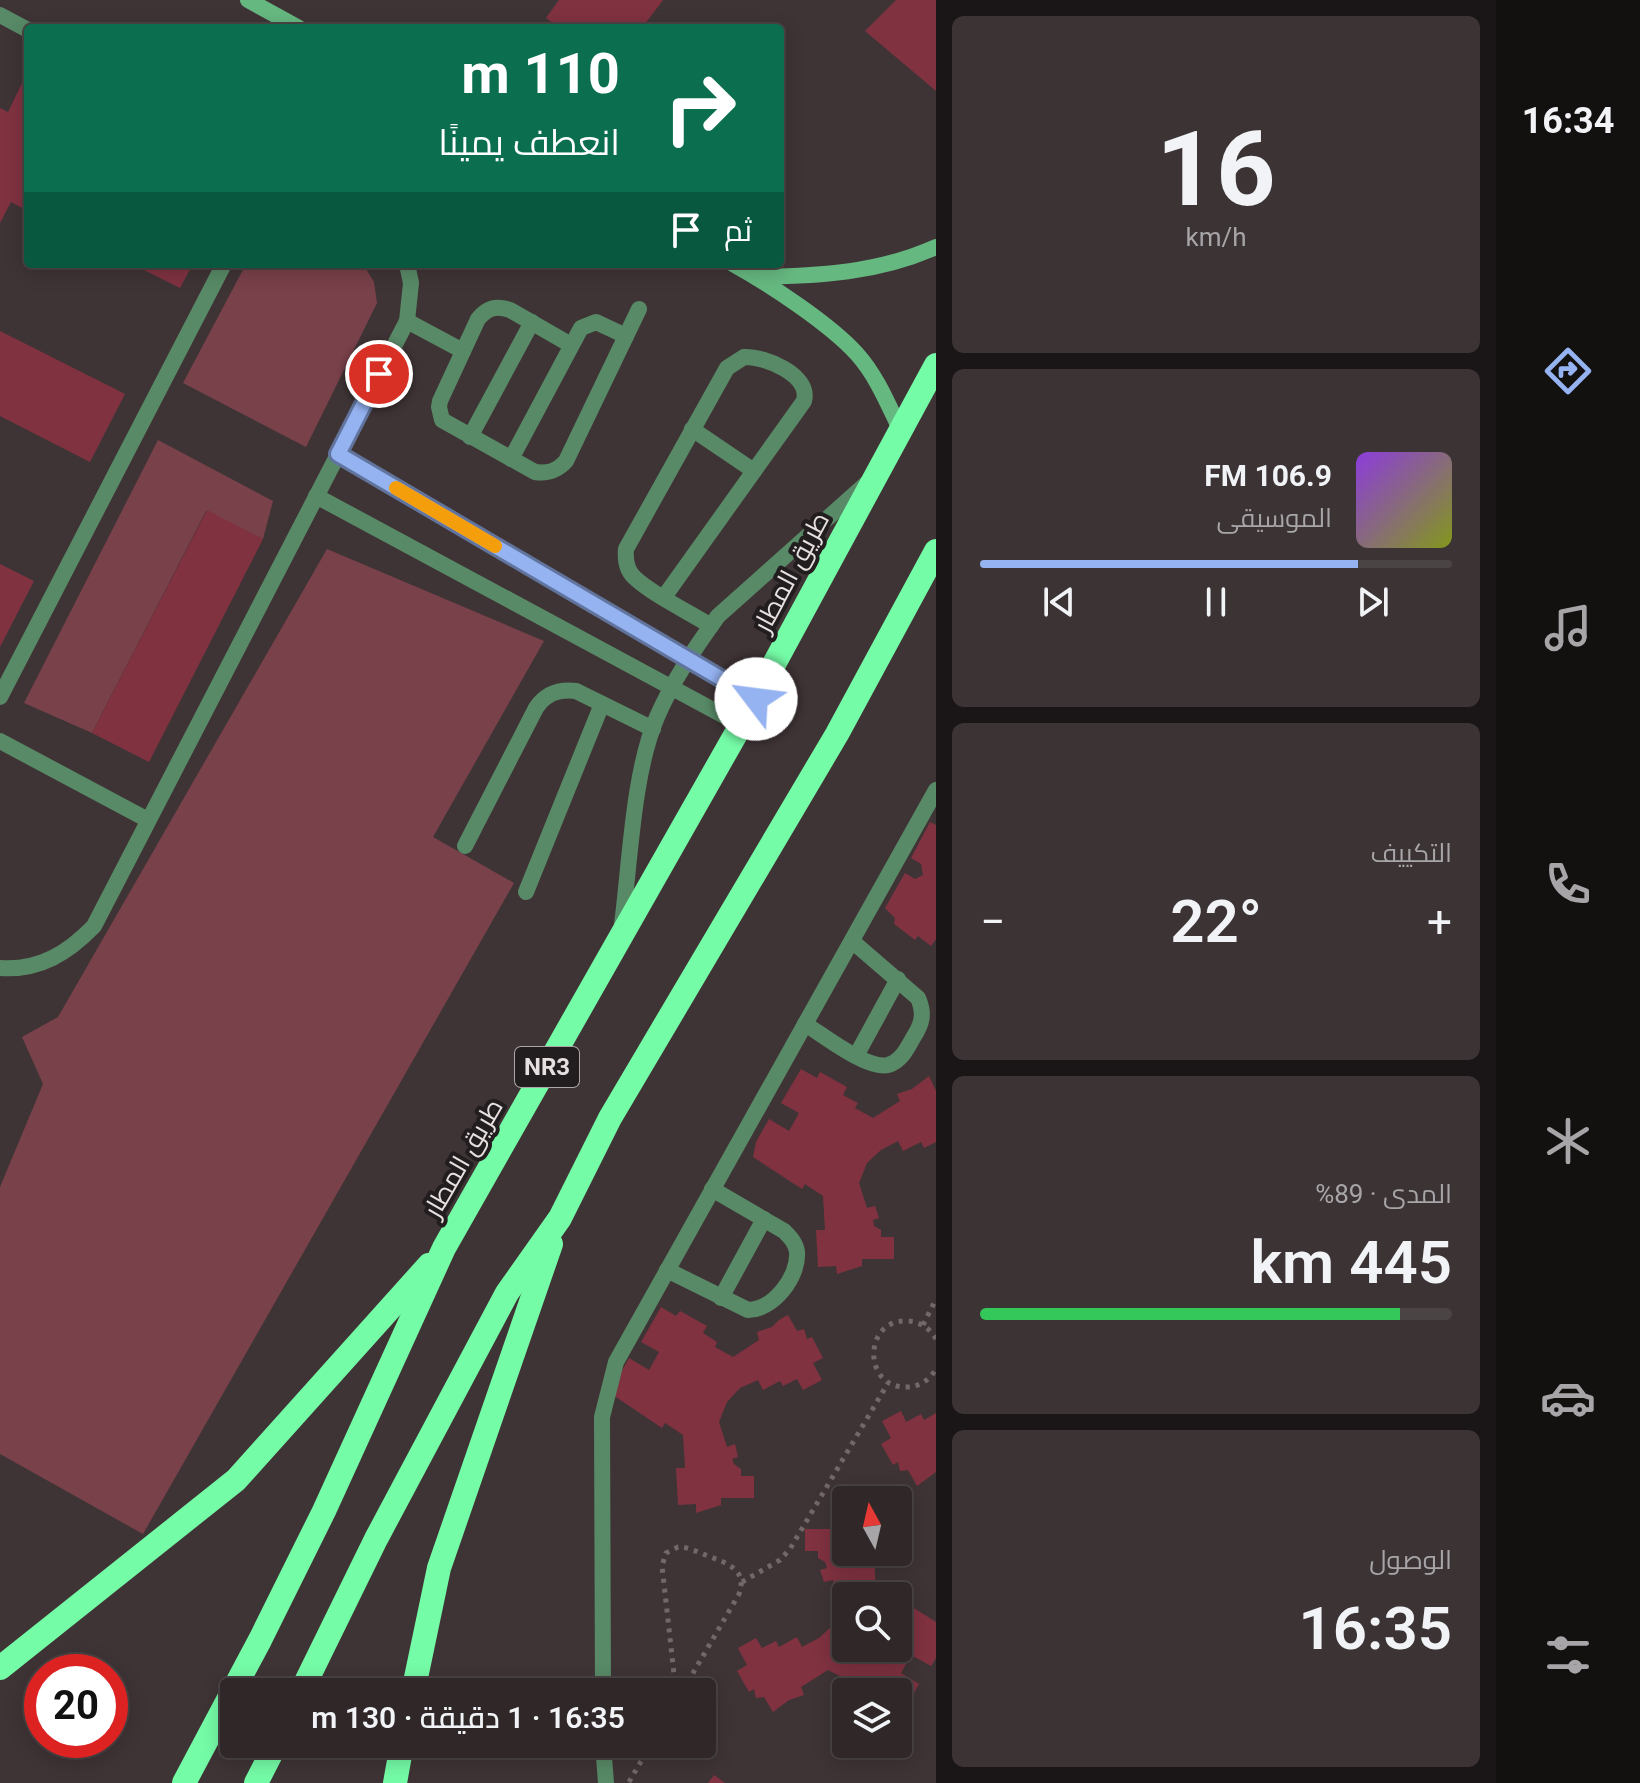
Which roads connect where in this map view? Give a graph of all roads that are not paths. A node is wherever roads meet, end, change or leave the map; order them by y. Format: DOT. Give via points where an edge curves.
graph roads {
  1 [pos="248,0"];
  2 [pos="0,15"];
  3 [pos="292,24"];
  4 [pos="24,28"];
  5 [pos="936,247"];
  6 [pos="222,268"];
  7 [pos="408,268"];
  8 [pos="740,268"];
  9 [pos="756,277"];
  10 [pos="639,309"];
  11 [pos="407,321"];
  12 [pos="532,322"];
  13 [pos="626,336"];
  14 [pos="571,345"];
  15 [pos="463,351"];
  16 [pos="936,365"];
  17 [pos="692,429"];
  18 [pos="900,429"];
  19 [pos="470,437"];
  20 [pos="338,454"];
  21 [pos="511,459"];
  22 [pos="754,471"];
  23 [pos="874,477"];
  24 [pos="316,496"];
  25 [pos="936,551"];
  26 [pos="664,597"];
  27 [pos="711,626"];
  28 [pos="688,659"];
  29 [pos="672,688"];
  30 [pos="0,697"];
  31 [pos="756,699"];
  32 [pos="602,704"];
  33 [pos="741,725"];
  34 [pos="653,729"];
  35 [pos="0,741"];
  36 [pos="936,790"];
  37 [pos="148,820"];
  38 [pos="465,846"];
  39 [pos="526,892"];
  40 [pos="621,938"];
  41 [pos="852,941"];
  42 [pos="0,968"];
  43 [pos="898,979"];
  44 [pos="805,1024"];
  45 [pos="856,1056"];
  46 [pos="712,1189"];
  47 [pos="560,1218"];
  48 [pos="764,1219"];
  49 [pos="444,1248"];
  50 [pos="667,1270"];
  51 [pos="721,1298"];
  52 [pos="0,1668"];
  53 [pos="308,1678"];
  54 [pos="416,1678"];
  55 [pos="603,1678"];
  56 [pos="269,1758"];
  57 [pos="399,1758"];
  58 [pos="604,1758"];
  59 [pos="184,1783"];
  60 [pos="256,1783"];
  61 [pos="395,1783"];
  62 [pos="606,1783"];
  1 -- 3 [label="street"];
  2 -- 4 [label="street"];
  5 -- 9 [label="street" via="879,267 830,275"];
  6 -- 30 [label="street"];
  7 -- 11 [label="street"];
  8 -- 9 [label="street"];
  9 -- 18 [label="street" via="858,355"];
  10 -- 13 [label="street"];
  11 -- 15 [label="street"];
  11 -- 20 [label="street"];
  12 -- 14 [label="street"];
  12 -- 15 [label="street" via="493,308 478,319"];
  12 -- 19 [label="street"];
  13 -- 14 [label="street" via="605,324 588,323"];
  13 -- 21 [label="street" via="566,461 544,473"];
  14 -- 21 [label="street"];
  15 -- 19 [label="street" via="439,407 442,420"];
  16 -- 18 [label="highway, طريق المطار / NR3"];
  17 -- 22 [label="street"];
  17 -- 22 [label="street" via="734,360 754,356 795,376 805,389 804,401"];
  17 -- 26 [label="street" via="626,549 628,569 635,578"];
  18 -- 23 [label="highway, طريق المطار / NR3"];
  19 -- 21 [label="street"];
  20 -- 24 [label="street"];
  20 -- 28 [label="street"];
  22 -- 26 [label="street"];
  23 -- 27 [label="street"];
  23 -- 31 [label="highway, طريق المطار / NR3"];
  24 -- 29 [label="street"];
  24 -- 37 [label="street"];
  25 -- 47 [label="highway" via="837,734 610,1118"];
  26 -- 27 [label="street"];
  27 -- 28 [label="street"];
  28 -- 29 [label="street"];
  28 -- 31 [label="street"];
  29 -- 33 [label="street"];
  29 -- 34 [label="street"];
  31 -- 33 [label="highway, طريق المطار / NR3"];
  32 -- 34 [label="street"];
  32 -- 38 [label="street" via="565,690 540,701"];
  32 -- 39 [label="street"];
  33 -- 40 [label="highway, طريق المطار / NR3"];
  34 -- 40 [label="street" via="641,780"];
  35 -- 37 [label="street"];
  36 -- 41 [label="street"];
  37 -- 42 [label="street" via="94,926 75,946 31,966"];
  40 -- 49 [label="highway, طريق المطار / NR3"];
  41 -- 43 [label="street"];
  41 -- 44 [label="street"];
  43 -- 45 [label="street"];
  43 -- 45 [label="street" via="923,1008 919,1029 903,1055 887,1065"];
  44 -- 45 [label="street"];
  44 -- 46 [label="street"];
  46 -- 48 [label="street"];
  46 -- 50 [label="street"];
  47 -- 53 [label="highway" via="507,1293"];
  47 -- 54 [label="highway" via="439,1568"];
  48 -- 51 [label="street"];
  48 -- 51 [label="street" via="792,1238 797,1249 785,1285 777,1299 759,1310"];
  49 -- 52 [label="highway" via="236,1480"];
  49 -- 59 [label="highway, طريق المطار / NR3" via="324,1511"];
  50 -- 51 [label="street"];
  50 -- 55 [label="street" via="616,1362 602,1417"];
  56 -- 60 [label="highway"];
  57 -- 61 [label="highway"];
  58 -- 62 [label="street"];
}
